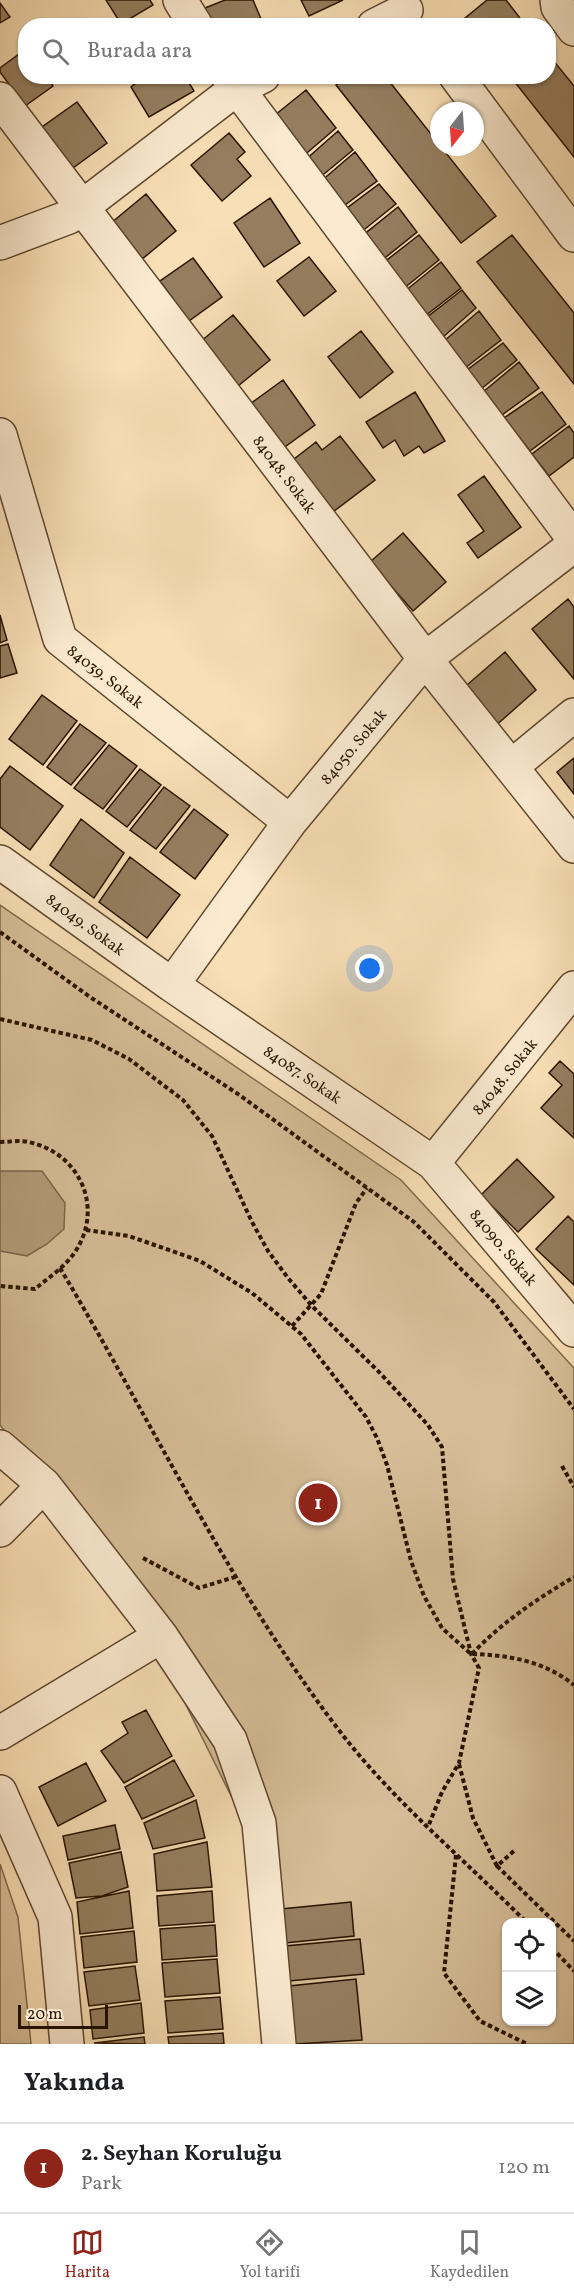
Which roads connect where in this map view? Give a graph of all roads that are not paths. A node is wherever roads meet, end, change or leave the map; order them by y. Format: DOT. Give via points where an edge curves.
graph roads {
  1 [pos="180,0"];
  2 [pos="557,0"];
  3 [pos="409,12"];
  4 [pos="191,18"];
  5 [pos="394,18"];
  6 [pos="574,29"];
  7 [pos="238,84"];
  8 [pos="244,84"];
  9 [pos="462,84"];
  10 [pos="0,99"];
  11 [pos="82,206"];
  12 [pos="574,235"];
  13 [pos="0,243"];
  14 [pos="0,435"];
  15 [pos="574,539"];
  16 [pos="574,545"];
  17 [pos="425,659"];
  18 [pos="574,715"];
  19 [pos="512,766"];
  20 [pos="290,822"];
  21 [pos="574,846"];
  22 [pos="0,862"];
  23 [pos="172,986"];
  24 [pos="568,1010"];
  25 [pos="433,1163"];
  26 [pos="574,1330"];
  27 [pos="0,1447"];
  28 [pos="44,1485"];
  29 [pos="0,1530"];
  30 [pos="160,1636"];
  31 [pos="0,1733"];
  32 [pos="0,1792"];
  33 [pos="67,2044"];
  34 [pos="279,2044"];
  1 -- 4 [label="street"];
  2 -- 6 [label="street"];
  3 -- 5 [label="street"];
  7 -- 11 [label="street"];
  8 -- 15 [label="street"];
  9 -- 12 [label="street"];
  10 -- 11 [label="street, 84048. Sokak"];
  11 -- 13 [label="street" via="69,217"];
  11 -- 17 [label="street, 84048. Sokak"];
  14 -- 20 [label="street, 84039. Sokak" via="60,639"];
  16 -- 17 [label="street, 84050. Sokak"];
  17 -- 19 [label="street, 84048. Sokak"];
  17 -- 20 [label="street, 84050. Sokak"];
  18 -- 19 [label="street"];
  19 -- 21 [label="street, 84048. Sokak"];
  20 -- 23 [label="street, 84050. Sokak"];
  22 -- 23 [label="street, 84049. Sokak"];
  23 -- 25 [label="street, 84087. Sokak"];
  24 -- 25 [label="street, 84048. Sokak"];
  25 -- 26 [label="street, 84090. Sokak"];
  27 -- 28 [label="street"];
  28 -- 29 [label="street"];
  28 -- 30 [label="street"];
  30 -- 31 [label="street"];
  30 -- 34 [label="street" via="230,1740 259,1823"];
  32 -- 33 [label="street" via="55,1917"];
}
